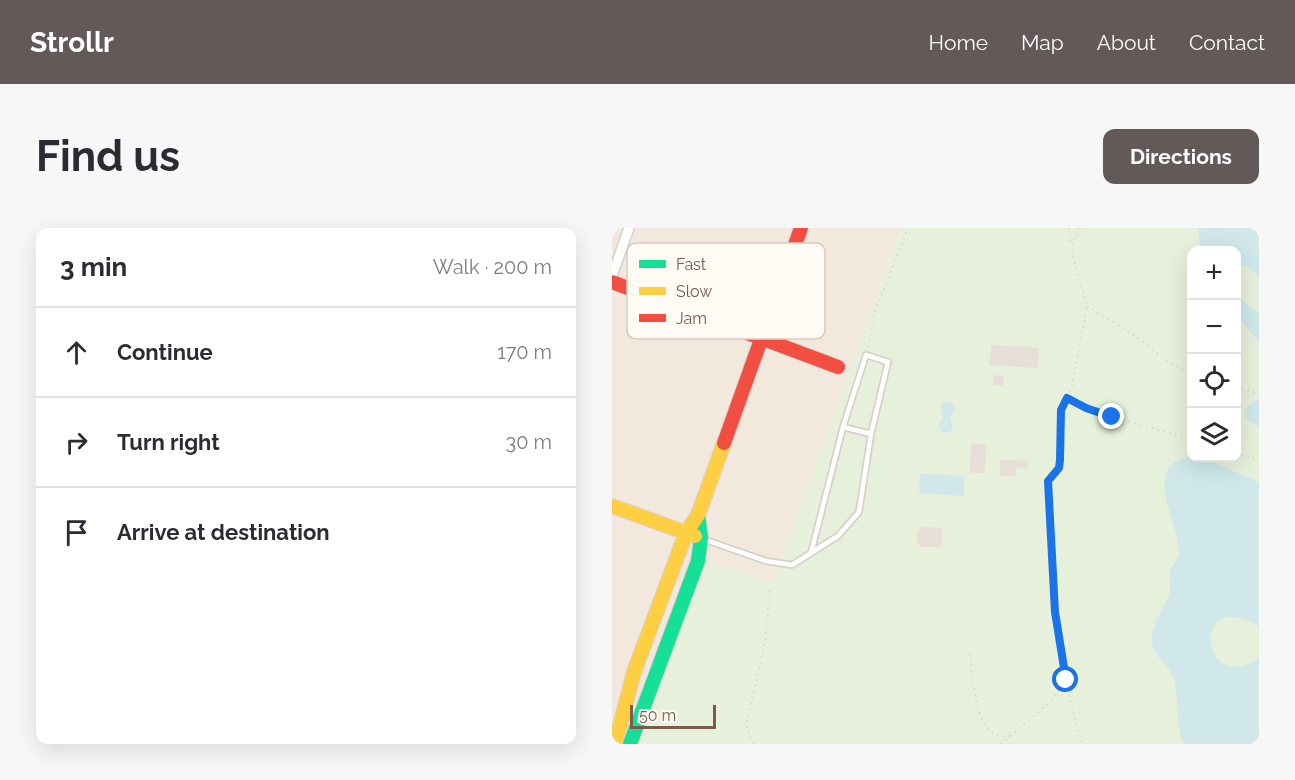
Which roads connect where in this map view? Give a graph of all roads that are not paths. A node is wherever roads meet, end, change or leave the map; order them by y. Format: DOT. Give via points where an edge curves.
graph roads {
  1 [pos="630,228"];
  2 [pos="801,228"];
  3 [pos="796,243"];
  4 [pos="612,276"];
  5 [pos="612,282"];
  6 [pos="627,288"];
  7 [pos="761,339"];
  8 [pos="764,339"];
  9 [pos="838,367"];
  10 [pos="843,427"];
  11 [pos="871,434"];
  12 [pos="613,509"];
  13 [pos="698,515"];
  14 [pos="686,533"];
  15 [pos="701,538"];
  16 [pos="811,553"];
  17 [pos="616,721"];
  18 [pos="615,744"];
  19 [pos="630,744"];
  1 -- 4 [label="street"];
  2 -- 3 [label="street"];
  5 -- 6 [label="street"];
  7 -- 13 [label="street"];
  8 -- 9 [label="street"];
  10 -- 11 [label="lane"];
  10 -- 11 [label="lane" via="866,355 888,362"];
  10 -- 16 [label="lane"];
  11 -- 16 [label="lane" via="859,512 838,536"];
  12 -- 14 [label="street"];
  13 -- 14 [label="street"];
  13 -- 15 [label="street"];
  14 -- 15 [label="street"];
  14 -- 17 [label="street"];
  15 -- 16 [label="lane" via="766,561 792,564"];
  15 -- 19 [label="street" via="698,561"];
  17 -- 18 [label="street"];
}
